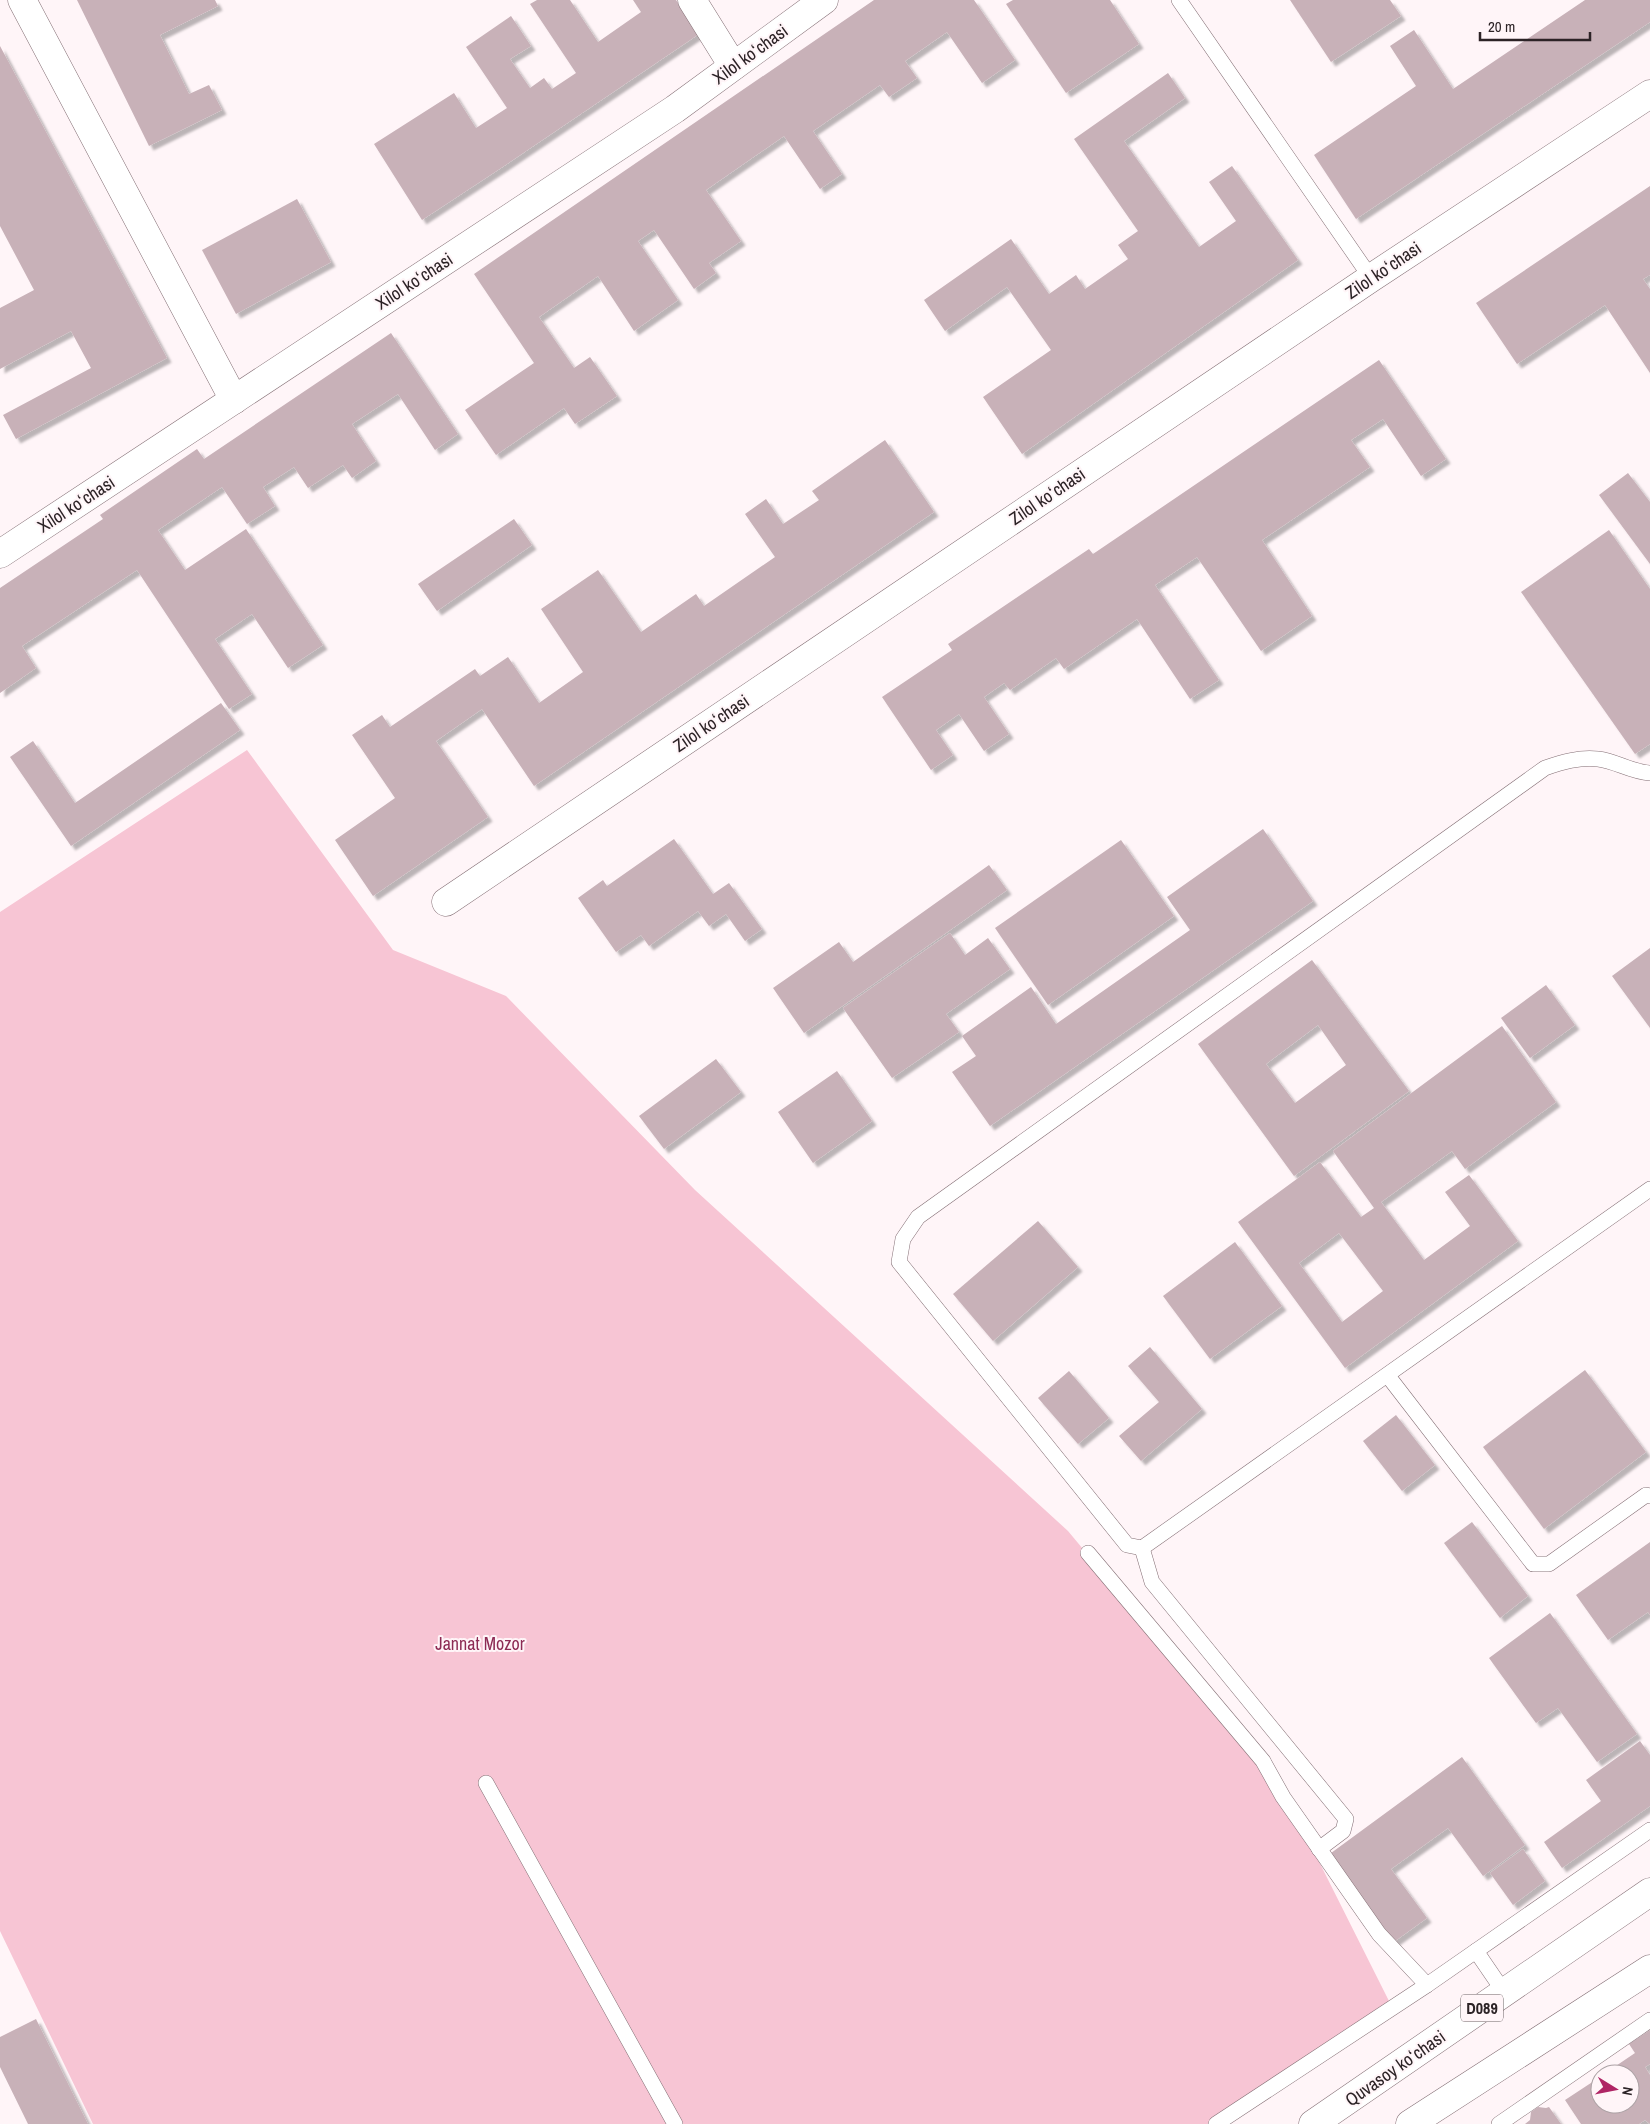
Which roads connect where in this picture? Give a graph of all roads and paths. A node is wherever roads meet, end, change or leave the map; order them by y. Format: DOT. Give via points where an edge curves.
graph roads {
  1 [pos="22,0"];
  2 [pos="692,0"];
  3 [pos="824,0"];
  4 [pos="1179,0"];
  5 [pos="733,66"];
  6 [pos="1650,94"];
  7 [pos="1371,278"];
  8 [pos="234,400"];
  9 [pos="0,554"];
  10 [pos="1650,773"];
  11 [pos="446,902"];
  12 [pos="1650,1189"];
  13 [pos="1388,1376"];
  14 [pos="1649,1494"];
  15 [pos="1142,1548"];
  16 [pos="1088,1553"];
  17 [pos="486,1783"];
  18 [pos="1650,1830"];
  19 [pos="1319,1849"];
  20 [pos="1650,1892"];
  21 [pos="1476,1951"];
  22 [pos="1650,1969"];
  23 [pos="1427,1986"];
  24 [pos="1504,1992"];
  25 [pos="1650,2020"];
  26 [pos="675,2124"];
  27 [pos="1216,2124"];
  28 [pos="1313,2124"];
  29 [pos="1410,2124"];
  30 [pos="1499,2124"];
  1 -- 8 [label="street"];
  2 -- 5 [label="street"];
  3 -- 5 [label="street, Xilol koʻchasi"];
  4 -- 7 [label="lane"];
  5 -- 8 [label="street, Xilol koʻchasi" via="675,109"];
  6 -- 7 [label="street, Zilol koʻchasi"];
  7 -- 11 [label="street, Zilol koʻchasi"];
  8 -- 9 [label="street, Xilol koʻchasi"];
  10 -- 15 [label="lane" via="1639,773 1598,759 1569,759 1545,768 918,1216 903,1239 899,1262 1127,1545"];
  12 -- 13 [label="lane"];
  13 -- 14 [label="lane" via="1533,1564 1549,1564"];
  13 -- 15 [label="lane"];
  15 -- 19 [label="lane" via="1152,1582 1346,1819 1343,1831"];
  16 -- 19 [label="lane" via="1263,1761"];
  17 -- 26 [label="lane"];
  18 -- 21 [label="lane"];
  19 -- 23 [label="lane" via="1379,1934"];
  20 -- 24 [label="street, Quvasoy koʻchasi / D089"];
  21 -- 23 [label="lane"];
  21 -- 24 [label="lane"];
  22 -- 29 [label="street"];
  23 -- 27 [label="lane"];
  24 -- 28 [label="street, Quvasoy koʻchasi / D089"];
  25 -- 30 [label="lane"];
}
